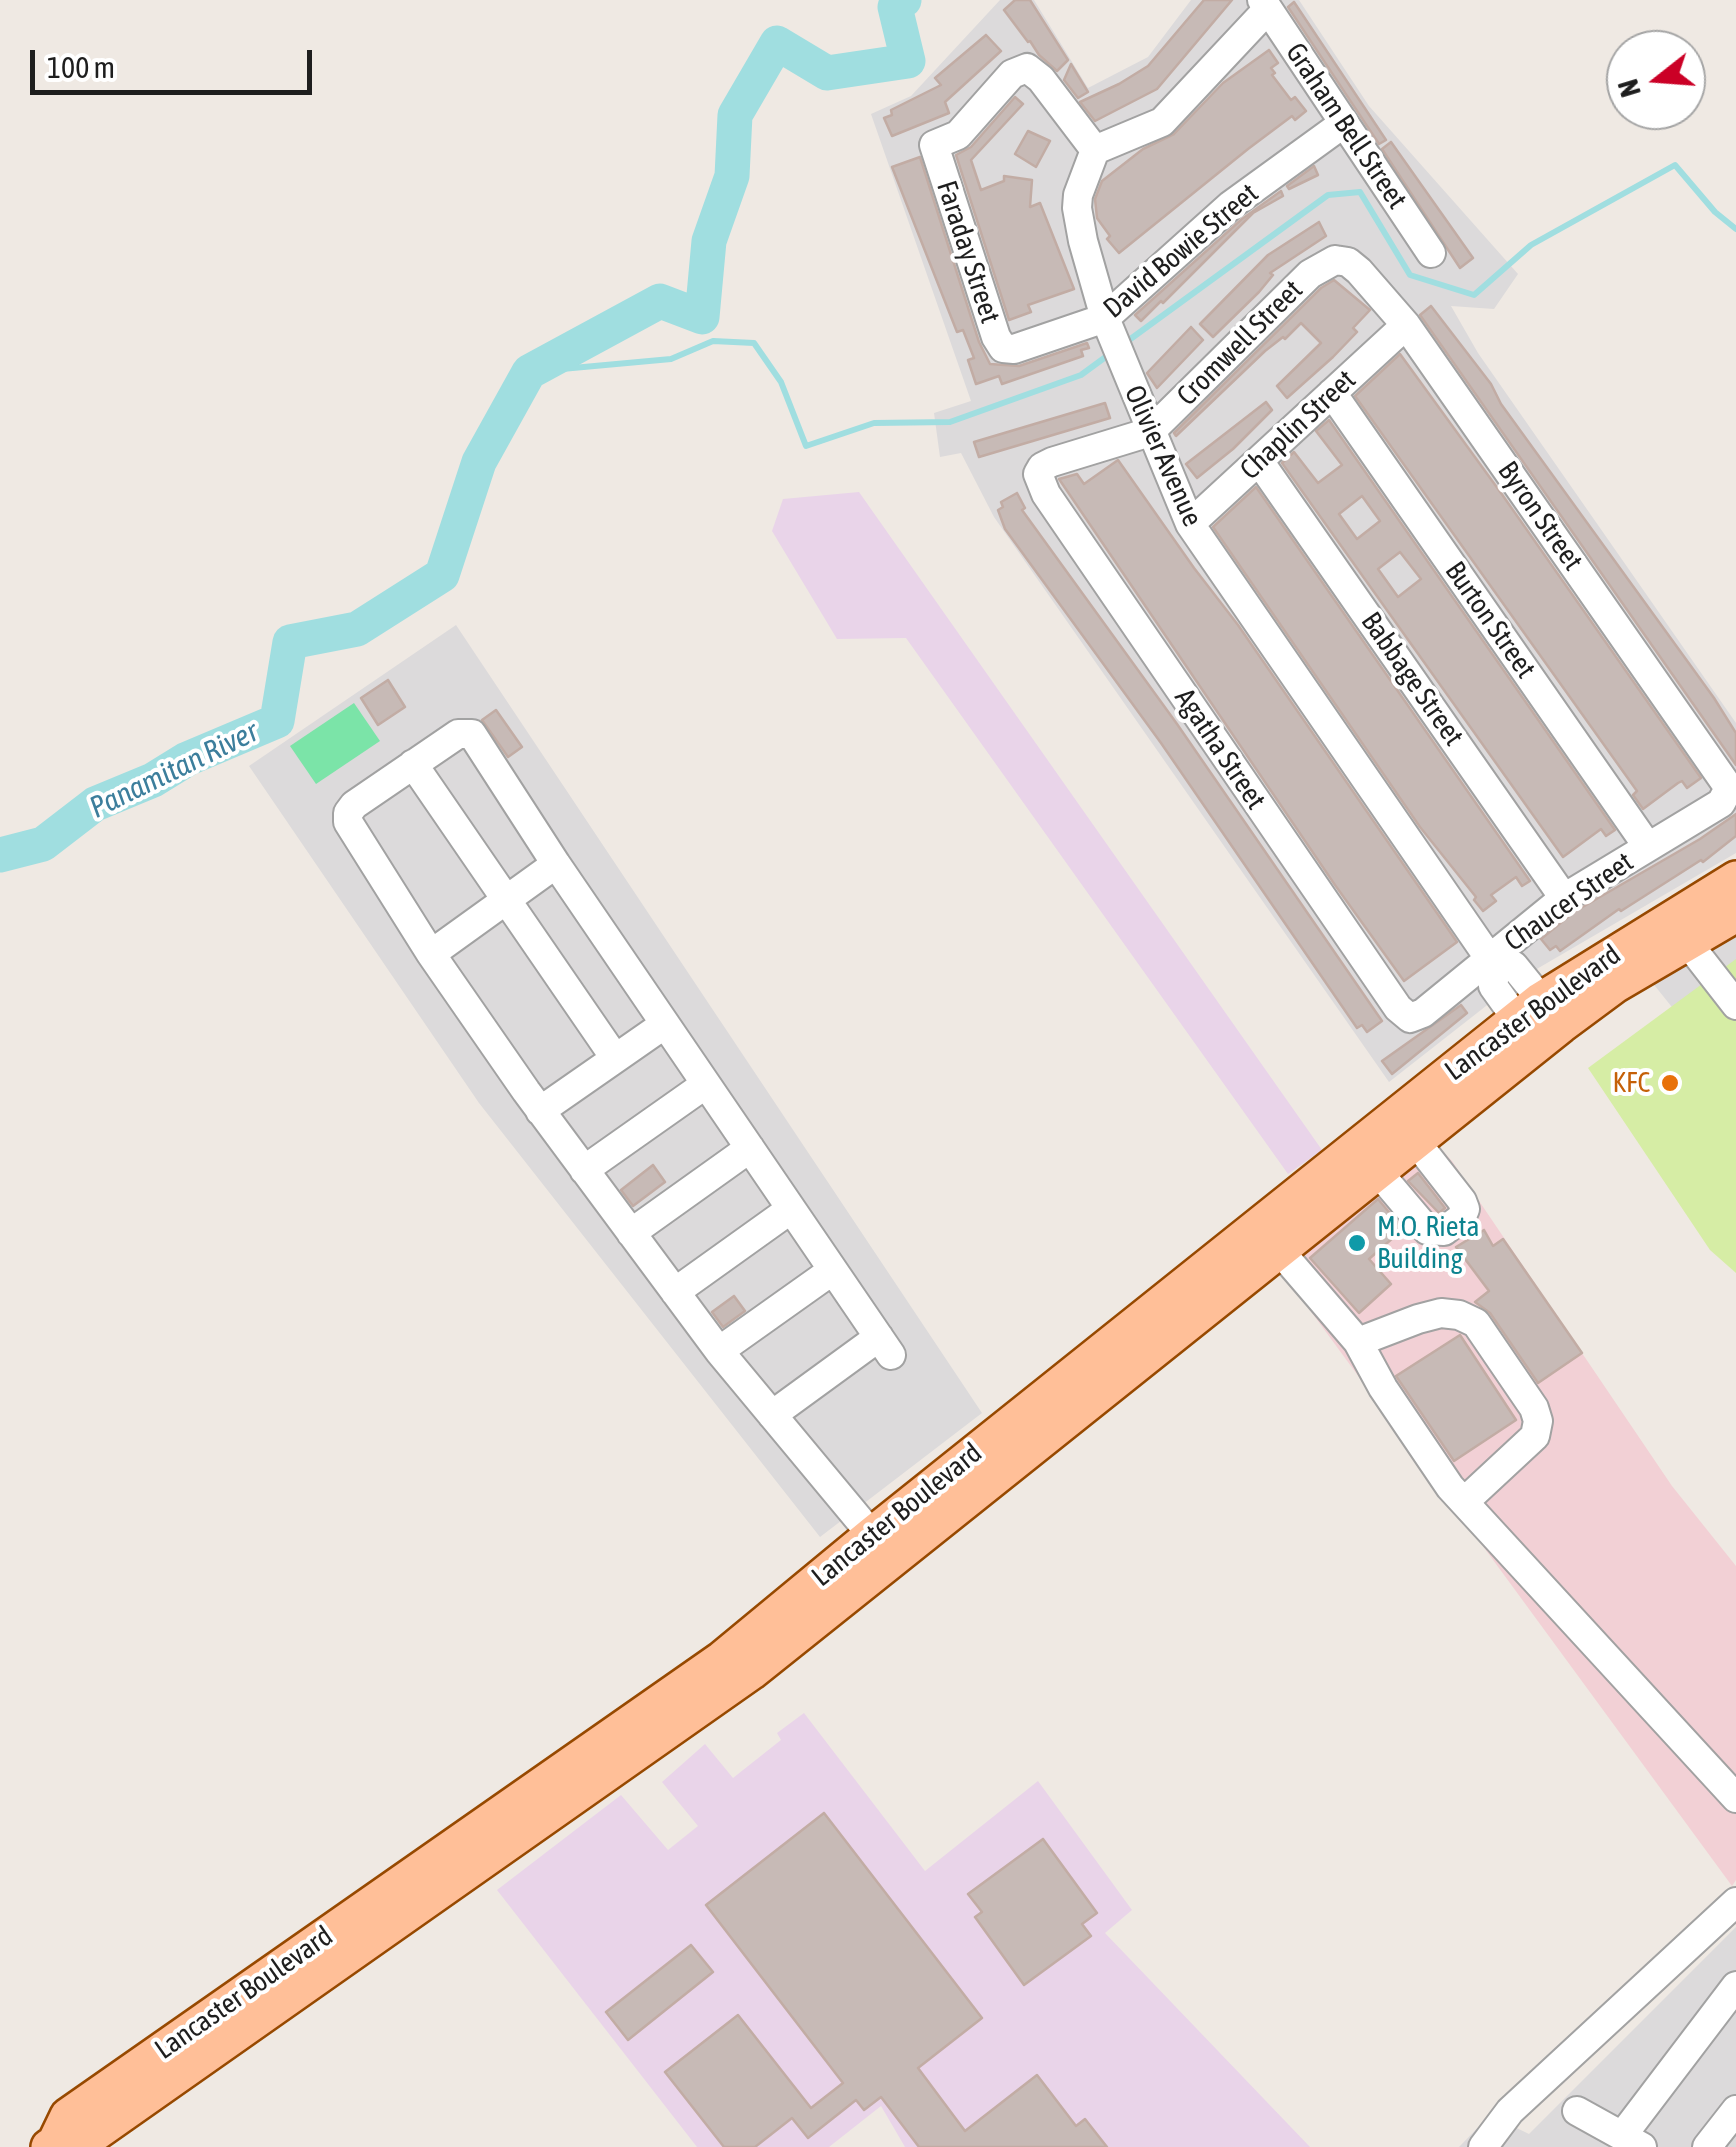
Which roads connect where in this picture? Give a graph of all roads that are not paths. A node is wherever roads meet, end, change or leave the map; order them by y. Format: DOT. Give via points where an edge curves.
graph roads {
  1 [pos="1265,5"];
  2 [pos="1344,123"];
  3 [pos="1095,150"];
  4 [pos="1431,253"];
  5 [pos="1335,260"];
  6 [pos="1406,325"];
  7 [pos="1108,326"];
  8 [pos="1003,348"];
  9 [pos="1332,393"];
  10 [pos="1150,432"];
  11 [pos="1259,460"];
  12 [pos="1038,474"];
  13 [pos="1190,524"];
  14 [pos="413,764"];
  15 [pos="1729,788"];
  16 [pos="1648,847"];
  17 [pos="556,864"];
  18 [pos="1736,879"];
  19 [pos="1564,898"];
  20 [pos="507,902"];
  21 [pos="1736,914"];
  22 [pos="1687,942"];
  23 [pos="432,954"];
  24 [pos="1492,964"];
  25 [pos="1736,1006"];
  26 [pos="1410,1018"];
  27 [pos="1539,1022"];
  28 [pos="666,1024"];
  29 [pos="615,1058"];
  30 [pos="706,1084"];
  31 [pos="540,1111"];
  32 [pos="1416,1142"];
  33 [pos="750,1148"];
  34 [pos="584,1170"];
  35 [pos="1378,1172"];
  36 [pos="791,1208"];
  37 [pos="631,1233"];
  38 [pos="1280,1250"];
  39 [pos="833,1270"];
  40 [pos="674,1292"];
  41 [pos="1358,1342"];
  42 [pos="719,1352"];
  43 [pos="1105,1368"];
  44 [pos="772,1415"];
  45 [pos="1464,1502"];
  46 [pos="872,1535"];
  47 [pos="1736,1798"];
  48 [pos="1736,1902"];
  49 [pos="1736,1986"];
  50 [pos="1736,2110"];
  51 [pos="1576,2111"];
  52 [pos="1632,2142"];
  53 [pos="52,2145"];
  54 [pos="1483,2147"];
  55 [pos="1707,2147"];
  1 -- 2 [label="street, Graham Bell Street"];
  1 -- 3 [label="street" via="1162,122"];
  2 -- 4 [label="street, Graham Bell Street"];
  2 -- 7 [label="street, David Bowie Street" via="1231,205"];
  3 -- 7 [label="street, Olivier Avenue" via="1077,208"];
  3 -- 8 [label="street, Faraday Street" via="1028,68 1012,74 958,135 934,145"];
  5 -- 6 [label="street, Byron Street" via="1359,271"];
  5 -- 10 [label="street, Cromwell Street" via="1310,274"];
  6 -- 9 [label="street, Chaplin Street"];
  6 -- 15 [label="street, Byron Street"];
  7 -- 8 [label="street, David Bowie Street"];
  7 -- 10 [label="street, Olivier Avenue"];
  9 -- 11 [label="street, Chaplin Street"];
  9 -- 16 [label="street, Burton Street"];
  10 -- 12 [label="street, Cromwell Street" via="1052,462"];
  10 -- 13 [label="street, Olivier Avenue"];
  11 -- 13 [label="street, Chaplin Street"];
  11 -- 19 [label="street, Babbage Street"];
  12 -- 26 [label="street, Agatha Street"];
  13 -- 24 [label="street, Olivier Avenue"];
  14 -- 17 [label="street" via="458,734 472,734"];
  14 -- 20 [label="street"];
  14 -- 23 [label="street" via="354,805 348,822"];
  15 -- 16 [label="street, Chaucer Street" via="1721,803"];
  16 -- 19 [label="street, Chaucer Street"];
  17 -- 20 [label="street"];
  17 -- 28 [label="street"];
  18 -- 27 [label="main road, Lancaster Boulevard"];
  19 -- 24 [label="street, Chaucer Street"];
  20 -- 23 [label="street"];
  20 -- 29 [label="street"];
  21 -- 22 [label="main road, Lancaster Boulevard"];
  22 -- 25 [label="street"];
  22 -- 27 [label="main road, Lancaster Boulevard"];
  23 -- 31 [label="street"];
  24 -- 26 [label="street, Chaucer Street"];
  24 -- 27 [label="street, Olivier Avenue" via="1514,966"];
  27 -- 32 [label="main road, Lancaster Boulevard"];
  27 -- 43 [label="main road, Lancaster Boulevard"];
  28 -- 29 [label="street"];
  28 -- 30 [label="street"];
  29 -- 31 [label="street"];
  30 -- 33 [label="street"];
  30 -- 34 [label="street"];
  31 -- 34 [label="street"];
  32 -- 35 [label="main road, Lancaster Boulevard"];
  32 -- 35 [label="street" via="1462,1202 1462,1218 1444,1231 1427,1230"];
  33 -- 36 [label="street"];
  33 -- 37 [label="street"];
  34 -- 37 [label="street"];
  35 -- 38 [label="main road, Lancaster Boulevard"];
  36 -- 39 [label="street"];
  36 -- 40 [label="street"];
  37 -- 40 [label="street"];
  38 -- 41 [label="street"];
  38 -- 43 [label="main road, Lancaster Boulevard"];
  39 -- 42 [label="street"];
  39 -- 44 [label="street" via="885,1346"];
  40 -- 42 [label="street"];
  41 -- 45 [label="street"];
  41 -- 45 [label="street" via="1418,1319 1459,1316 1476,1323 1534,1408 1534,1436"];
  42 -- 44 [label="street"];
  43 -- 46 [label="main road, Lancaster Boulevard"];
  43 -- 53 [label="main road, Lancaster Boulevard" via="751,1672 88,2138"];
  44 -- 46 [label="street"];
  45 -- 47 [label="street"];
  46 -- 53 [label="main road, Lancaster Boulevard" via="722,1659 68,2116"];
  48 -- 54 [label="street" via="1510,2111"];
  49 -- 52 [label="street"];
  50 -- 55 [label="street"];
  51 -- 52 [label="street"];
}
